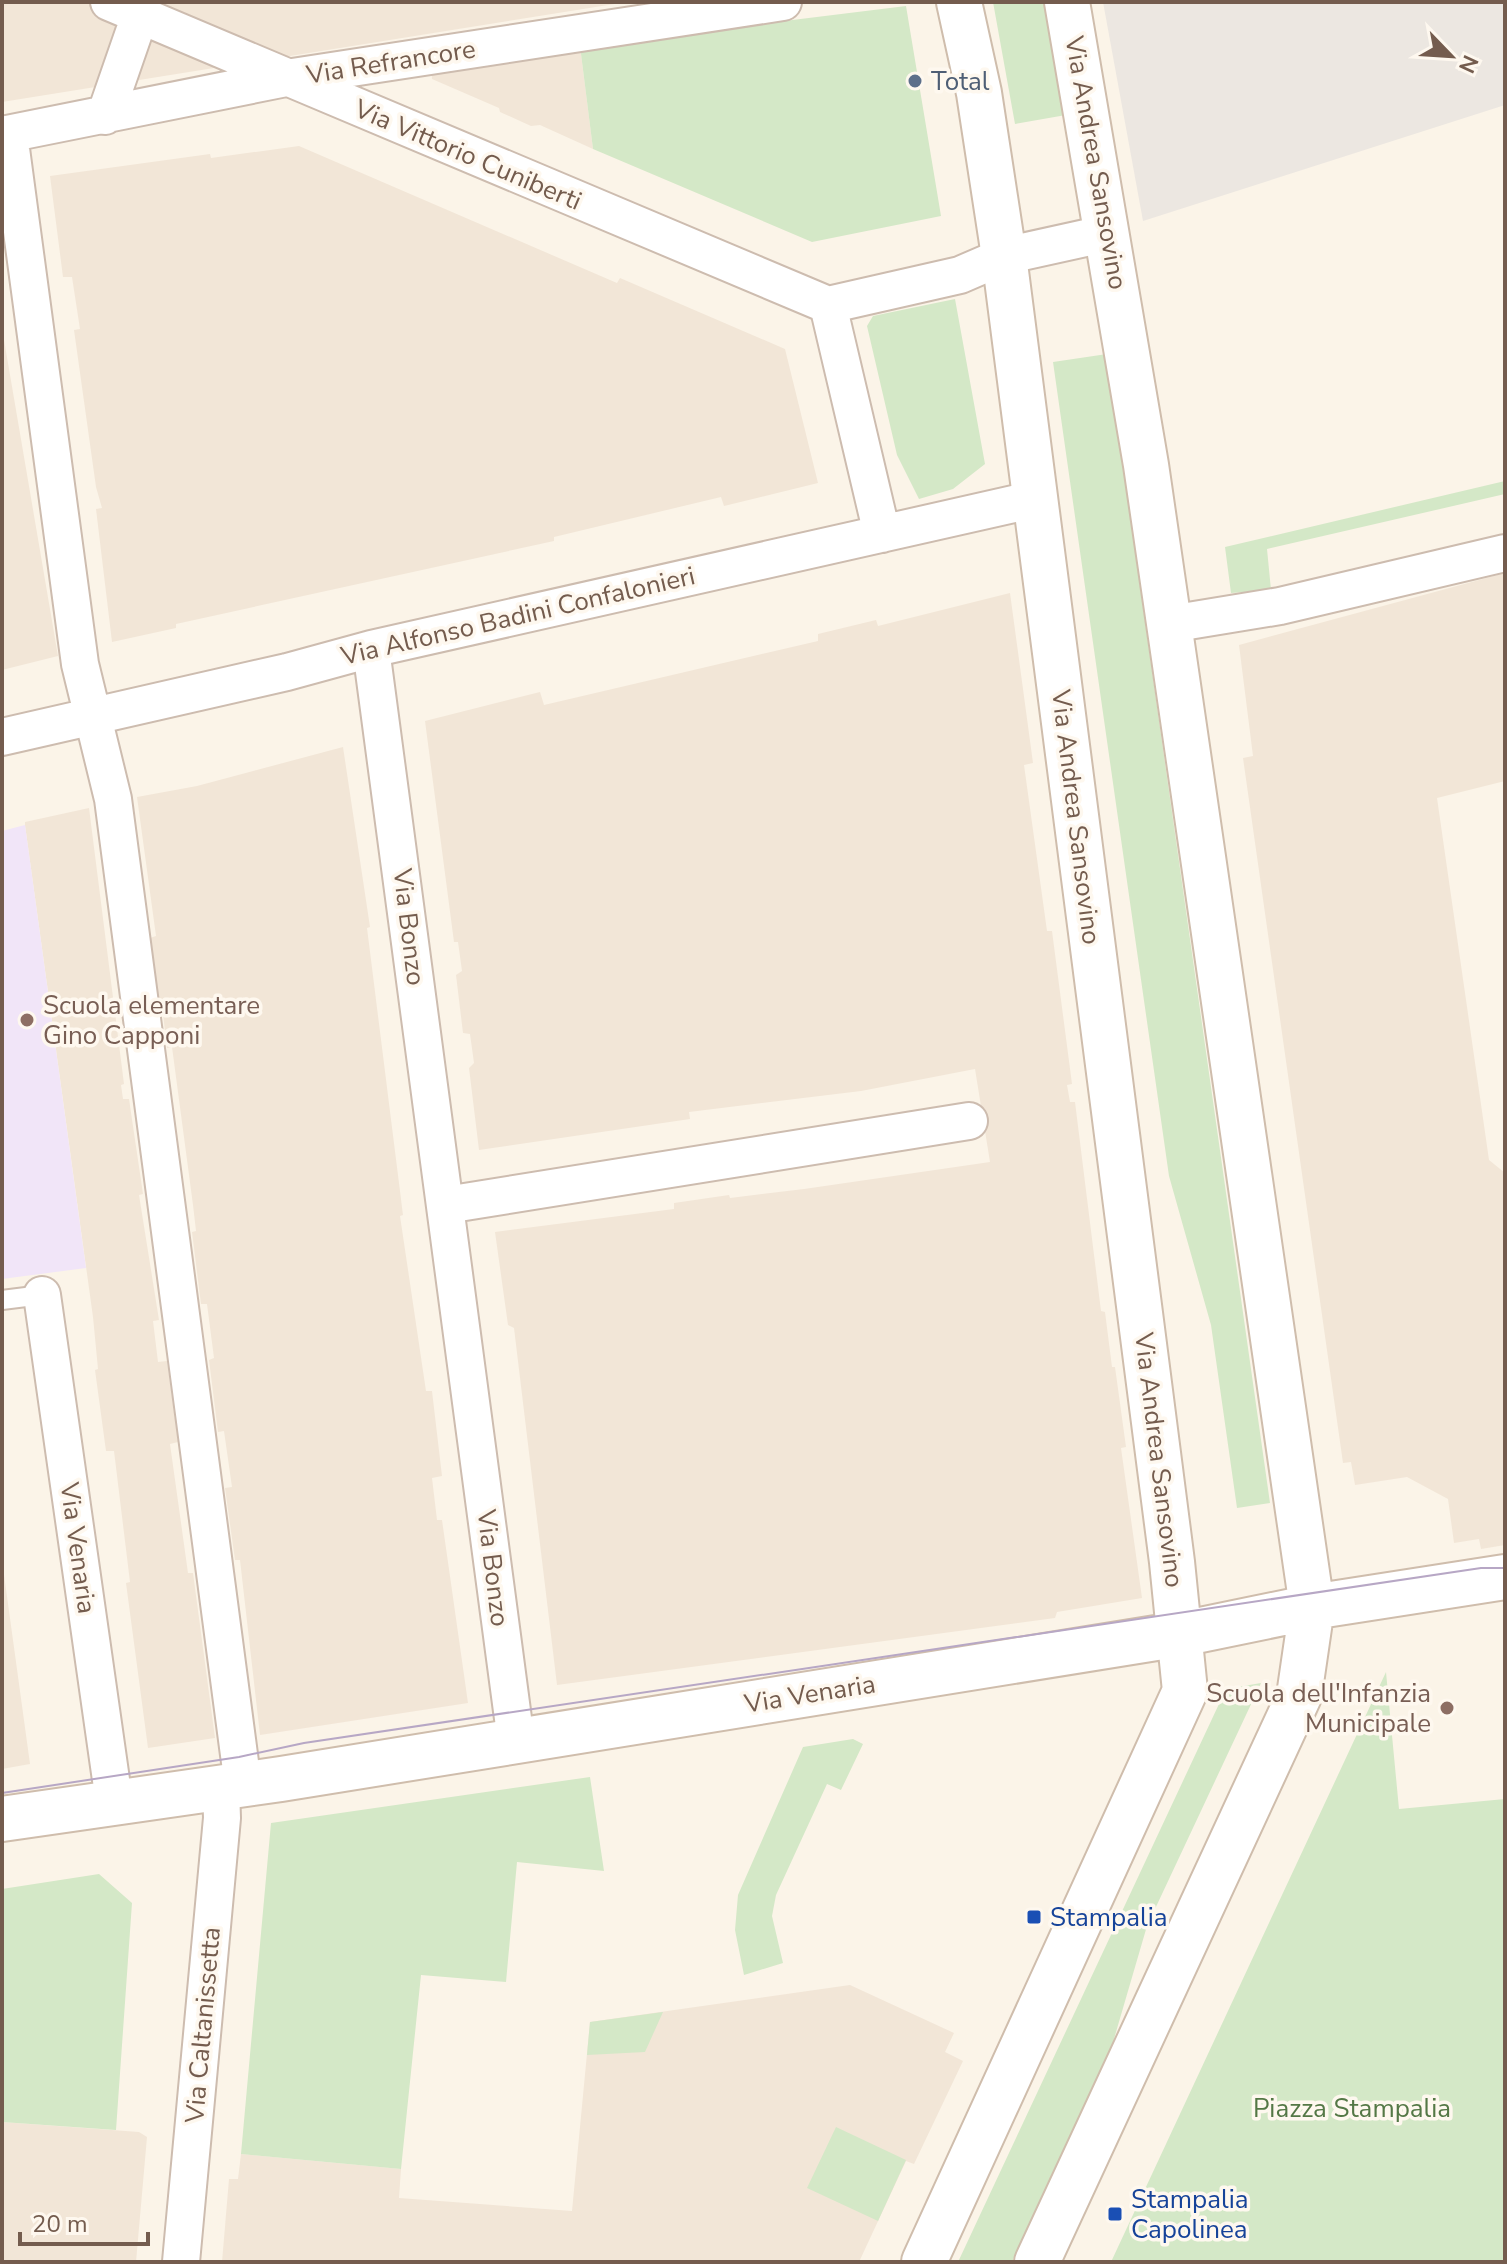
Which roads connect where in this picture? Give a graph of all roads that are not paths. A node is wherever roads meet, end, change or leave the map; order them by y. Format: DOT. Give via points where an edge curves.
graph roads {
  1 [pos="783,2"];
  2 [pos="959,2"];
  3 [pos="1067,2"];
  4 [pos="125,9"];
  5 [pos="286,78"];
  6 [pos="105,116"];
  7 [pos="5,134"];
  8 [pos="1108,233"];
  9 [pos="1004,256"];
  10 [pos="828,305"];
  11 [pos="1036,499"];
  12 [pos="882,534"];
  13 [pos="1505,553"];
  14 [pos="1170,624"];
  15 [pos="371,649"];
  16 [pos="93,714"];
  17 [pos="2,737"];
  18 [pos="969,1121"];
  19 [pos="446,1205"];
  20 [pos="42,1295"];
  21 [pos="2,1300"];
  22 [pos="1505,1577"];
  23 [pos="1312,1607"];
  24 [pos="1181,1634"];
  25 [pos="516,1741"];
  26 [pos="232,1787"];
  27 [pos="114,1801"];
  28 [pos="2,1819"];
  29 [pos="181,2262"];
  30 [pos="924,2262"];
  31 [pos="1037,2262"];
  1 -- 5 [label="street, Via Refrancore"];
  2 -- 9 [label="main road, Via Andrea Sansovino"];
  3 -- 8 [label="main road, Via Andrea Sansovino"];
  4 -- 5 [label="street, Via Vittorio Cuniberti"];
  4 -- 6 [label="street"];
  5 -- 6 [label="street, Via Refrancore"];
  5 -- 10 [label="street, Via Vittorio Cuniberti"];
  6 -- 7 [label="street, Via Refrancore"];
  7 -- 16 [label="street, Via Caltanissetta" via="80,664"];
  8 -- 9 [label="street"];
  8 -- 14 [label="main road, Via Andrea Sansovino"];
  9 -- 10 [label="street" via="960,275"];
  9 -- 11 [label="main road, Via Andrea Sansovino"];
  10 -- 12 [label="street"];
  11 -- 12 [label="street, Via Alfonso Badini Confalonieri"];
  11 -- 24 [label="main road, Via Andrea Sansovino"];
  12 -- 15 [label="street, Via Alfonso Badini Confalonieri"];
  13 -- 14 [label="street" via="1280,606"];
  14 -- 23 [label="main road, Via Andrea Sansovino"];
  15 -- 16 [label="street, Via Alfonso Badini Confalonieri"];
  15 -- 19 [label="street, Via Bonzo"];
  16 -- 17 [label="street, Via Alfonso Badini Confalonieri"];
  16 -- 26 [label="street, Via Caltanissetta" via="113,799"];
  18 -- 19 [label="street"];
  19 -- 25 [label="street, Via Bonzo"];
  20 -- 21 [label="lane"];
  20 -- 27 [label="street, Via Venaria"];
  22 -- 23 [label="main road, Via Venaria"];
  23 -- 24 [label="main road, Via Venaria"];
  23 -- 31 [label="main road" via="1299,1696"];
  24 -- 25 [label="main road, Via Venaria"];
  24 -- 30 [label="main road" via="1185,1691"];
  25 -- 26 [label="main road, Via Venaria"];
  26 -- 27 [label="main road, Via Venaria"];
  26 -- 29 [label="street, Via Caltanissetta" via="222,1818"];
  27 -- 28 [label="main road, Via Venaria"];
}
